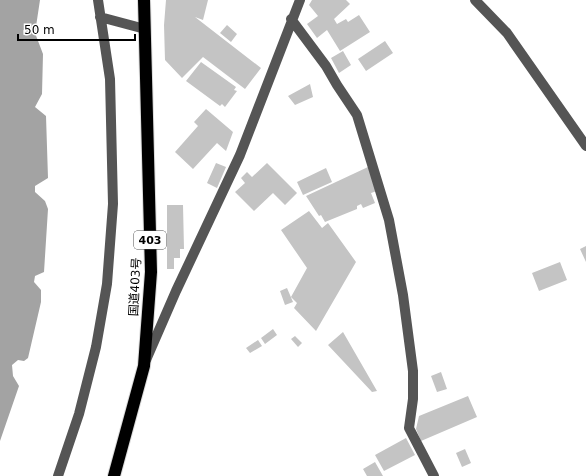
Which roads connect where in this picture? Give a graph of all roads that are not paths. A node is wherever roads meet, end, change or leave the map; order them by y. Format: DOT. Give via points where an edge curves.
graph roads {
  1 [pos="144,0"];
  2 [pos="300,0"];
  3 [pos="475,0"];
  4 [pos="99,7"];
  5 [pos="291,19"];
  6 [pos="145,29"];
  7 [pos="586,146"];
  8 [pos="144,366"];
  9 [pos="58,476"];
  10 [pos="114,476"];
  11 [pos="434,476"];
  1 -- 6 [label="highway, 国道403号 / 403"];
  2 -- 5 [label="street"];
  3 -- 7 [label="street" via="507,33"];
  4 -- 6 [label="street"];
  4 -- 9 [label="street" via="110,79 114,204 107,284 96,347 79,414"];
  5 -- 8 [label="street" via="240,155"];
  5 -- 11 [label="street" via="357,114 389,220 403,295 413,371 409,428"];
  6 -- 8 [label="highway, 国道403号 / 403" via="151,272"];
  8 -- 10 [label="highway, 国道403号 / 403"];
}
